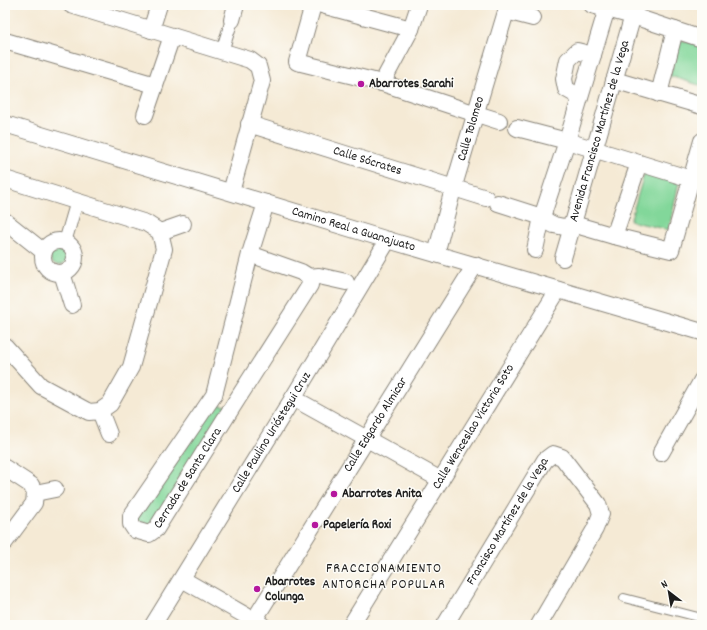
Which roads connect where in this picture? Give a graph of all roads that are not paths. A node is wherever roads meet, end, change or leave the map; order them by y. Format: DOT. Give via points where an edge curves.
graph roads {
  1 [pos="159,5"];
  2 [pos="312,5"];
  3 [pos="322,5"];
  4 [pos="418,5"];
  5 [pos="78,6"];
  6 [pos="602,6"];
  7 [pos="507,8"];
  8 [pos="634,11"];
  9 [pos="234,12"];
  10 [pos="533,18"];
  11 [pos="411,29"];
  12 [pos="151,30"];
  13 [pos="675,30"];
  14 [pos="172,36"];
  15 [pos="702,39"];
  16 [pos="5,41"];
  17 [pos="222,52"];
  18 [pos="593,55"];
  19 [pos="614,80"];
  20 [pos="382,83"];
  21 [pos="155,85"];
  22 [pos="659,94"];
  23 [pos="580,97"];
  24 [pos="702,106"];
  25 [pos="476,113"];
  26 [pos="145,115"];
  27 [pos="500,121"];
  28 [pos="5,124"];
  29 [pos="249,124"];
  30 [pos="517,128"];
  31 [pos="567,141"];
  32 [pos="702,141"];
  33 [pos="594,149"];
  34 [pos="639,163"];
  35 [pos="5,179"];
  36 [pos="691,179"];
  37 [pos="453,188"];
  38 [pos="231,192"];
  39 [pos="77,201"];
  40 [pos="266,203"];
  41 [pos="542,217"];
  42 [pos="5,221"];
  43 [pos="183,224"];
  44 [pos="573,224"];
  45 [pos="160,232"];
  46 [pos="614,236"];
  47 [pos="388,240"];
  48 [pos="65,242"];
  49 [pos="535,250"];
  50 [pos="44,252"];
  51 [pos="250,254"];
  52 [pos="436,254"];
  53 [pos="563,258"];
  54 [pos="475,265"];
  55 [pos="62,273"];
  56 [pos="309,277"];
  57 [pos="346,282"];
  58 [pos="558,290"];
  59 [pos="72,305"];
  60 [pos="702,332"];
  61 [pos="5,346"];
  62 [pos="702,380"];
  63 [pos="214,395"];
  64 [pos="293,398"];
  65 [pos="233,406"];
  66 [pos="100,411"];
  67 [pos="109,434"];
  68 [pos="367,438"];
  69 [pos="661,453"];
  70 [pos="5,468"];
  71 [pos="441,480"];
  72 [pos="55,489"];
  73 [pos="34,493"];
  74 [pos="5,542"];
  75 [pos="182,579"];
  76 [pos="624,598"];
  77 [pos="702,618"];
  78 [pos="255,623"];
  79 [pos="153,625"];
  80 [pos="351,625"];
  81 [pos="445,625"];
  82 [pos="540,625"];
  1 -- 12 [label="street"];
  2 -- 20 [label="street" via="297,62"];
  3 -- 11 [label="street"];
  4 -- 11 [label="street"];
  5 -- 12 [label="street"];
  6 -- 8 [label="street"];
  6 -- 18 [label="street"];
  7 -- 10 [label="street"];
  7 -- 25 [label="street, Calle Tolomeo"];
  8 -- 13 [label="street"];
  8 -- 19 [label="street, Avenida Francisco Martínez de la Vega"];
  9 -- 17 [label="street"];
  11 -- 20 [label="street"];
  12 -- 14 [label="street"];
  13 -- 15 [label="street"];
  13 -- 22 [label="street"];
  14 -- 17 [label="street"];
  14 -- 21 [label="street"];
  16 -- 21 [label="street"];
  17 -- 29 [label="street" via="250,60 258,66 262,81"];
  18 -- 23 [label="street"];
  18 -- 23 [label="street" via="577,51 568,60 564,79 566,89"];
  19 -- 22 [label="street"];
  19 -- 33 [label="street, Avenida Francisco Martínez de la Vega"];
  20 -- 25 [label="street"];
  21 -- 26 [label="street"];
  22 -- 24 [label="street"];
  23 -- 31 [label="street"];
  25 -- 27 [label="street"];
  25 -- 37 [label="street, Calle Tolomeo"];
  28 -- 38 [label="street, Camino Real a Guanajuato"];
  29 -- 37 [label="street, Calle Sócrates"];
  29 -- 38 [label="street"];
  30 -- 31 [label="street"];
  31 -- 33 [label="street"];
  31 -- 41 [label="street"];
  32 -- 36 [label="street"];
  33 -- 34 [label="street"];
  33 -- 44 [label="street, Avenida Francisco Martínez de la Vega"];
  34 -- 36 [label="street"];
  34 -- 46 [label="street"];
  35 -- 39 [label="street"];
  36 -- 46 [label="street, Calle Sócrates" via="671,250"];
  37 -- 41 [label="street, Calle Sócrates"];
  37 -- 52 [label="street, Calle Tolomeo"];
  38 -- 40 [label="street, Camino Real a Guanajuato"];
  39 -- 45 [label="street" via="146,223"];
  39 -- 48 [label="street"];
  40 -- 47 [label="street, Camino Real a Guanajuato"];
  40 -- 51 [label="street, Cerrada de Santa Clara"];
  41 -- 44 [label="street, Calle Sócrates" via="554,225 564,227"];
  41 -- 49 [label="street"];
  42 -- 50 [label="street"];
  43 -- 45 [label="street"];
  44 -- 46 [label="street, Calle Sócrates"];
  44 -- 53 [label="street, Avenida Francisco Martínez de la Vega"];
  45 -- 66 [label="street" via="164,248 131,367 110,404"];
  47 -- 52 [label="street, Camino Real a Guanajuato"];
  47 -- 64 [label="street, Calle Paulino Urióstegui Cruz"];
  48 -- 50 [label="street" via="55,241 46,247"];
  48 -- 55 [label="street" via="73,248 76,258 72,268"];
  50 -- 55 [label="street" via="44,263 47,268"];
  51 -- 56 [label="street"];
  51 -- 63 [label="street, Cerrada de Santa Clara"];
  52 -- 54 [label="street, Camino Real a Guanajuato"];
  54 -- 58 [label="street, Camino Real a Guanajuato"];
  54 -- 68 [label="street, Calle Edgardo Almicar"];
  55 -- 59 [label="street"];
  56 -- 57 [label="street" via="319,276"];
  56 -- 65 [label="street, Cerrada de Santa Clara" via="310,285"];
  58 -- 60 [label="street, Camino Real a Guanajuato"];
  58 -- 71 [label="street, Calle Wenceslao Victoria Soto"];
  61 -- 66 [label="street" via="41,386 88,412"];
  62 -- 69 [label="street"];
  63 -- 65 [label="street"];
  63 -- 65 [label="street, Cerrada de Santa Clara" via="132,516 131,524 135,530 149,534 156,529"];
  64 -- 68 [label="street"];
  64 -- 75 [label="street, Calle Paulino Urióstegui Cruz"];
  66 -- 67 [label="street"];
  68 -- 71 [label="street"];
  68 -- 78 [label="street, Calle Edgardo Almicar"];
  70 -- 73 [label="street" via="31,485"];
  71 -- 80 [label="street, Calle Wenceslao Victoria Soto"];
  72 -- 73 [label="street"];
  73 -- 74 [label="street" via="34,503"];
  75 -- 78 [label="street"];
  75 -- 79 [label="street, Calle Paulino Urióstegui Cruz"];
  76 -- 77 [label="lane"];
  81 -- 82 [label="street, Francisco Martínez de la Vega" via="545,460 553,454 562,457 598,504 601,514"];
}
